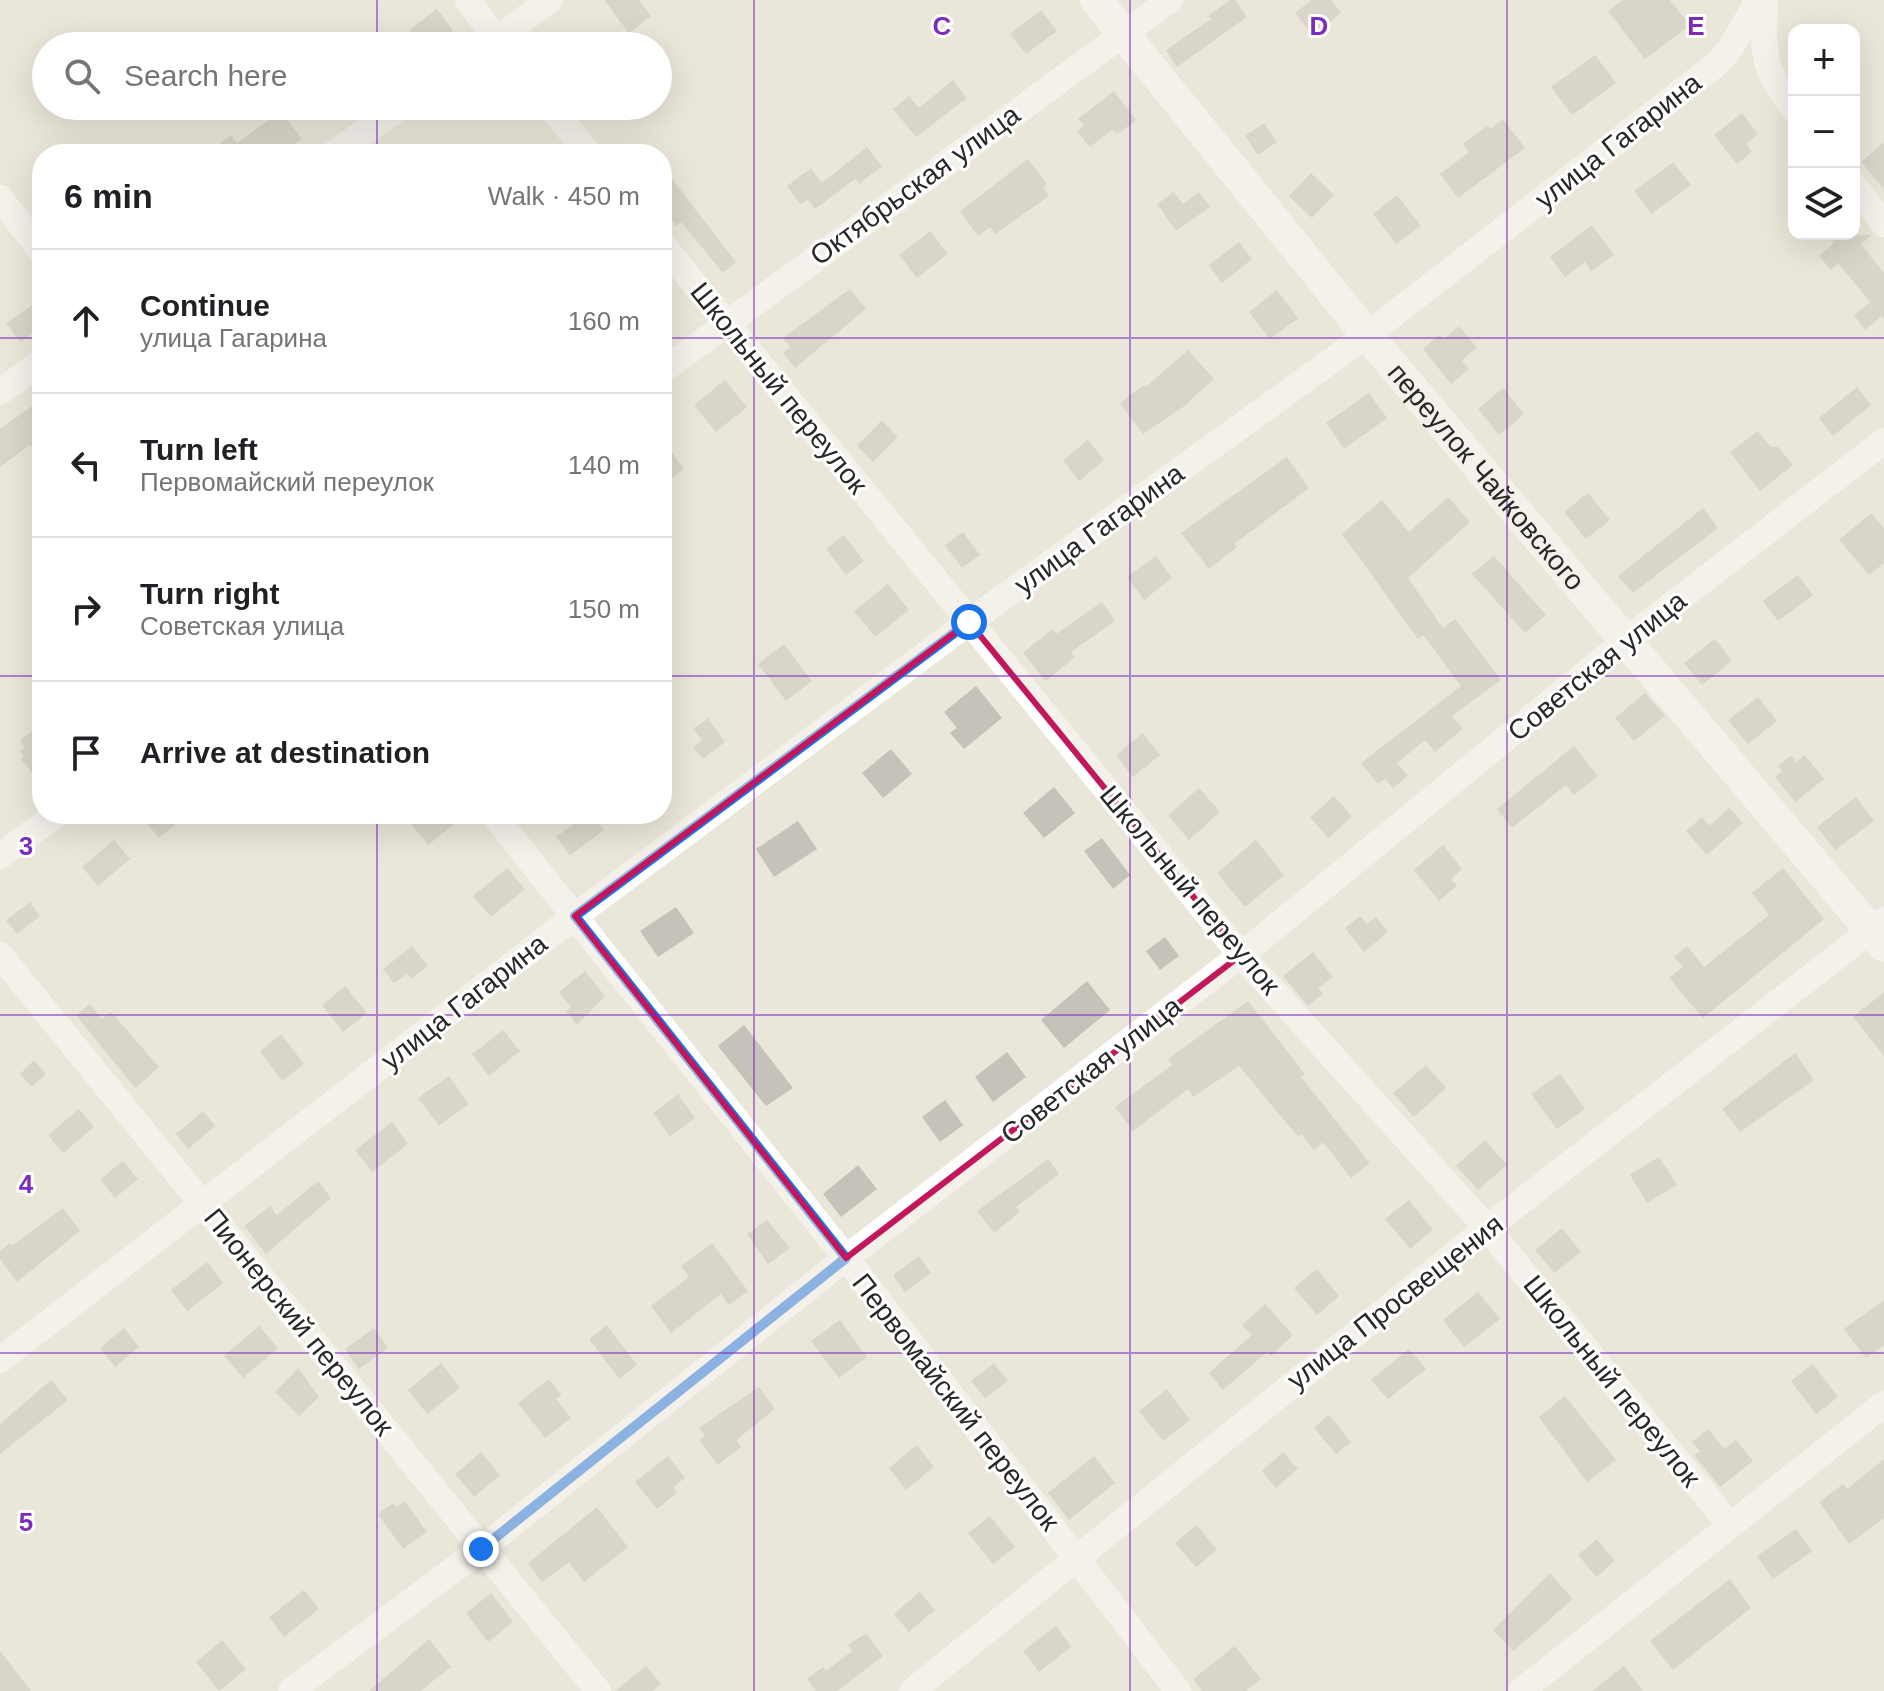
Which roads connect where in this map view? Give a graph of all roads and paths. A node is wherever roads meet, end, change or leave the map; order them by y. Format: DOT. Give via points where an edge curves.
graph roads {
  1 [pos="468,0"];
  2 [pos="550,0"];
  3 [pos="1096,0"];
  4 [pos="1170,0"];
  5 [pos="1758,0"];
  6 [pos="1765,0"];
  7 [pos="488,32"];
  8 [pos="510,32"];
  9 [pos="1123,32"];
  10 [pos="1788,101"];
  11 [pos="382,120"];
  12 [pos="561,120"];
  13 [pos="347,144"];
  14 [pos="581,144"];
  15 [pos="1860,193"];
  16 [pos="0,198"];
  17 [pos="1884,224"];
  18 [pos="32,239"];
  19 [pos="672,256"];
  20 [pos="726,323"];
  21 [pos="1367,335"];
  22 [pos="672,364"];
  23 [pos="32,368"];
  24 [pos="0,392"];
  25 [pos="1884,441"];
  26 [pos="969,622"];
  27 [pos="1626,640"];
  28 [pos="43,824"];
  29 [pos="501,824"];
  30 [pos="0,856"];
  31 [pos="575,916"];
  32 [pos="1879,932"];
  33 [pos="0,955"];
  34 [pos="1241,955"];
  35 [pos="203,1202"];
  36 [pos="1487,1228"];
  37 [pos="846,1258"];
  38 [pos="0,1360"];
  39 [pos="1884,1404"];
  40 [pos="1730,1525"];
  41 [pos="481,1549"];
  42 [pos="1076,1556"];
  43 [pos="291,1691"];
  44 [pos="598,1691"];
  45 [pos="912,1691"];
  46 [pos="1178,1691"];
  47 [pos="1521,1691"];
  1 -- 7 [label="street"];
  2 -- 8 [label="street"];
  3 -- 9 [label="street, переулок Чайковского"];
  4 -- 9 [label="street, Октябрьская улица"];
  5 -- 21 [label="street, улица Гагарина" via="1718,63"];
  6 -- 10 [label="street" via="1765,54 1771,80"];
  9 -- 20 [label="street, Октябрьская улица"];
  9 -- 21 [label="street, переулок Чайковского"];
  11 -- 13 [label="street"];
  12 -- 14 [label="street"];
  15 -- 17 [label="street"];
  16 -- 18 [label="street"];
  19 -- 20 [label="street, Школьный переулок"];
  20 -- 22 [label="street, Октябрьская улица"];
  20 -- 26 [label="street, Школьный переулок"];
  21 -- 26 [label="street, улица Гагарина"];
  21 -- 27 [label="street, переулок Чайковского"];
  23 -- 24 [label="street"];
  25 -- 27 [label="street, Советская улица"];
  26 -- 31 [label="street, улица Гагарина"];
  26 -- 34 [label="street, Школьный переулок"];
  27 -- 32 [label="street, переулок Чайковского"];
  27 -- 34 [label="street, Советская улица"];
  28 -- 30 [label="street"];
  29 -- 31 [label="street, Первомайский переулок"];
  31 -- 35 [label="street, улица Гагарина"];
  31 -- 37 [label="street, Первомайский переулок"];
  32 -- 36 [label="street, улица Просвещения"];
  33 -- 35 [label="street, Пионерский переулок"];
  34 -- 36 [label="street, Школьный переулок"];
  34 -- 37 [label="street, Советская улица"];
  35 -- 38 [label="street, улица Гагарина"];
  35 -- 41 [label="street, Пионерский переулок"];
  36 -- 40 [label="street, Школьный переулок"];
  36 -- 42 [label="street, улица Просвещения"];
  37 -- 41 [label="street, Советская улица"];
  37 -- 42 [label="street, Первомайский переулок"];
  39 -- 40 [label="street"];
  40 -- 47 [label="street"];
  41 -- 43 [label="street, Советская улица"];
  41 -- 44 [label="street, Пионерский переулок"];
  42 -- 45 [label="street, улица Просвещения"];
  42 -- 46 [label="street, Первомайский переулок"];
}
